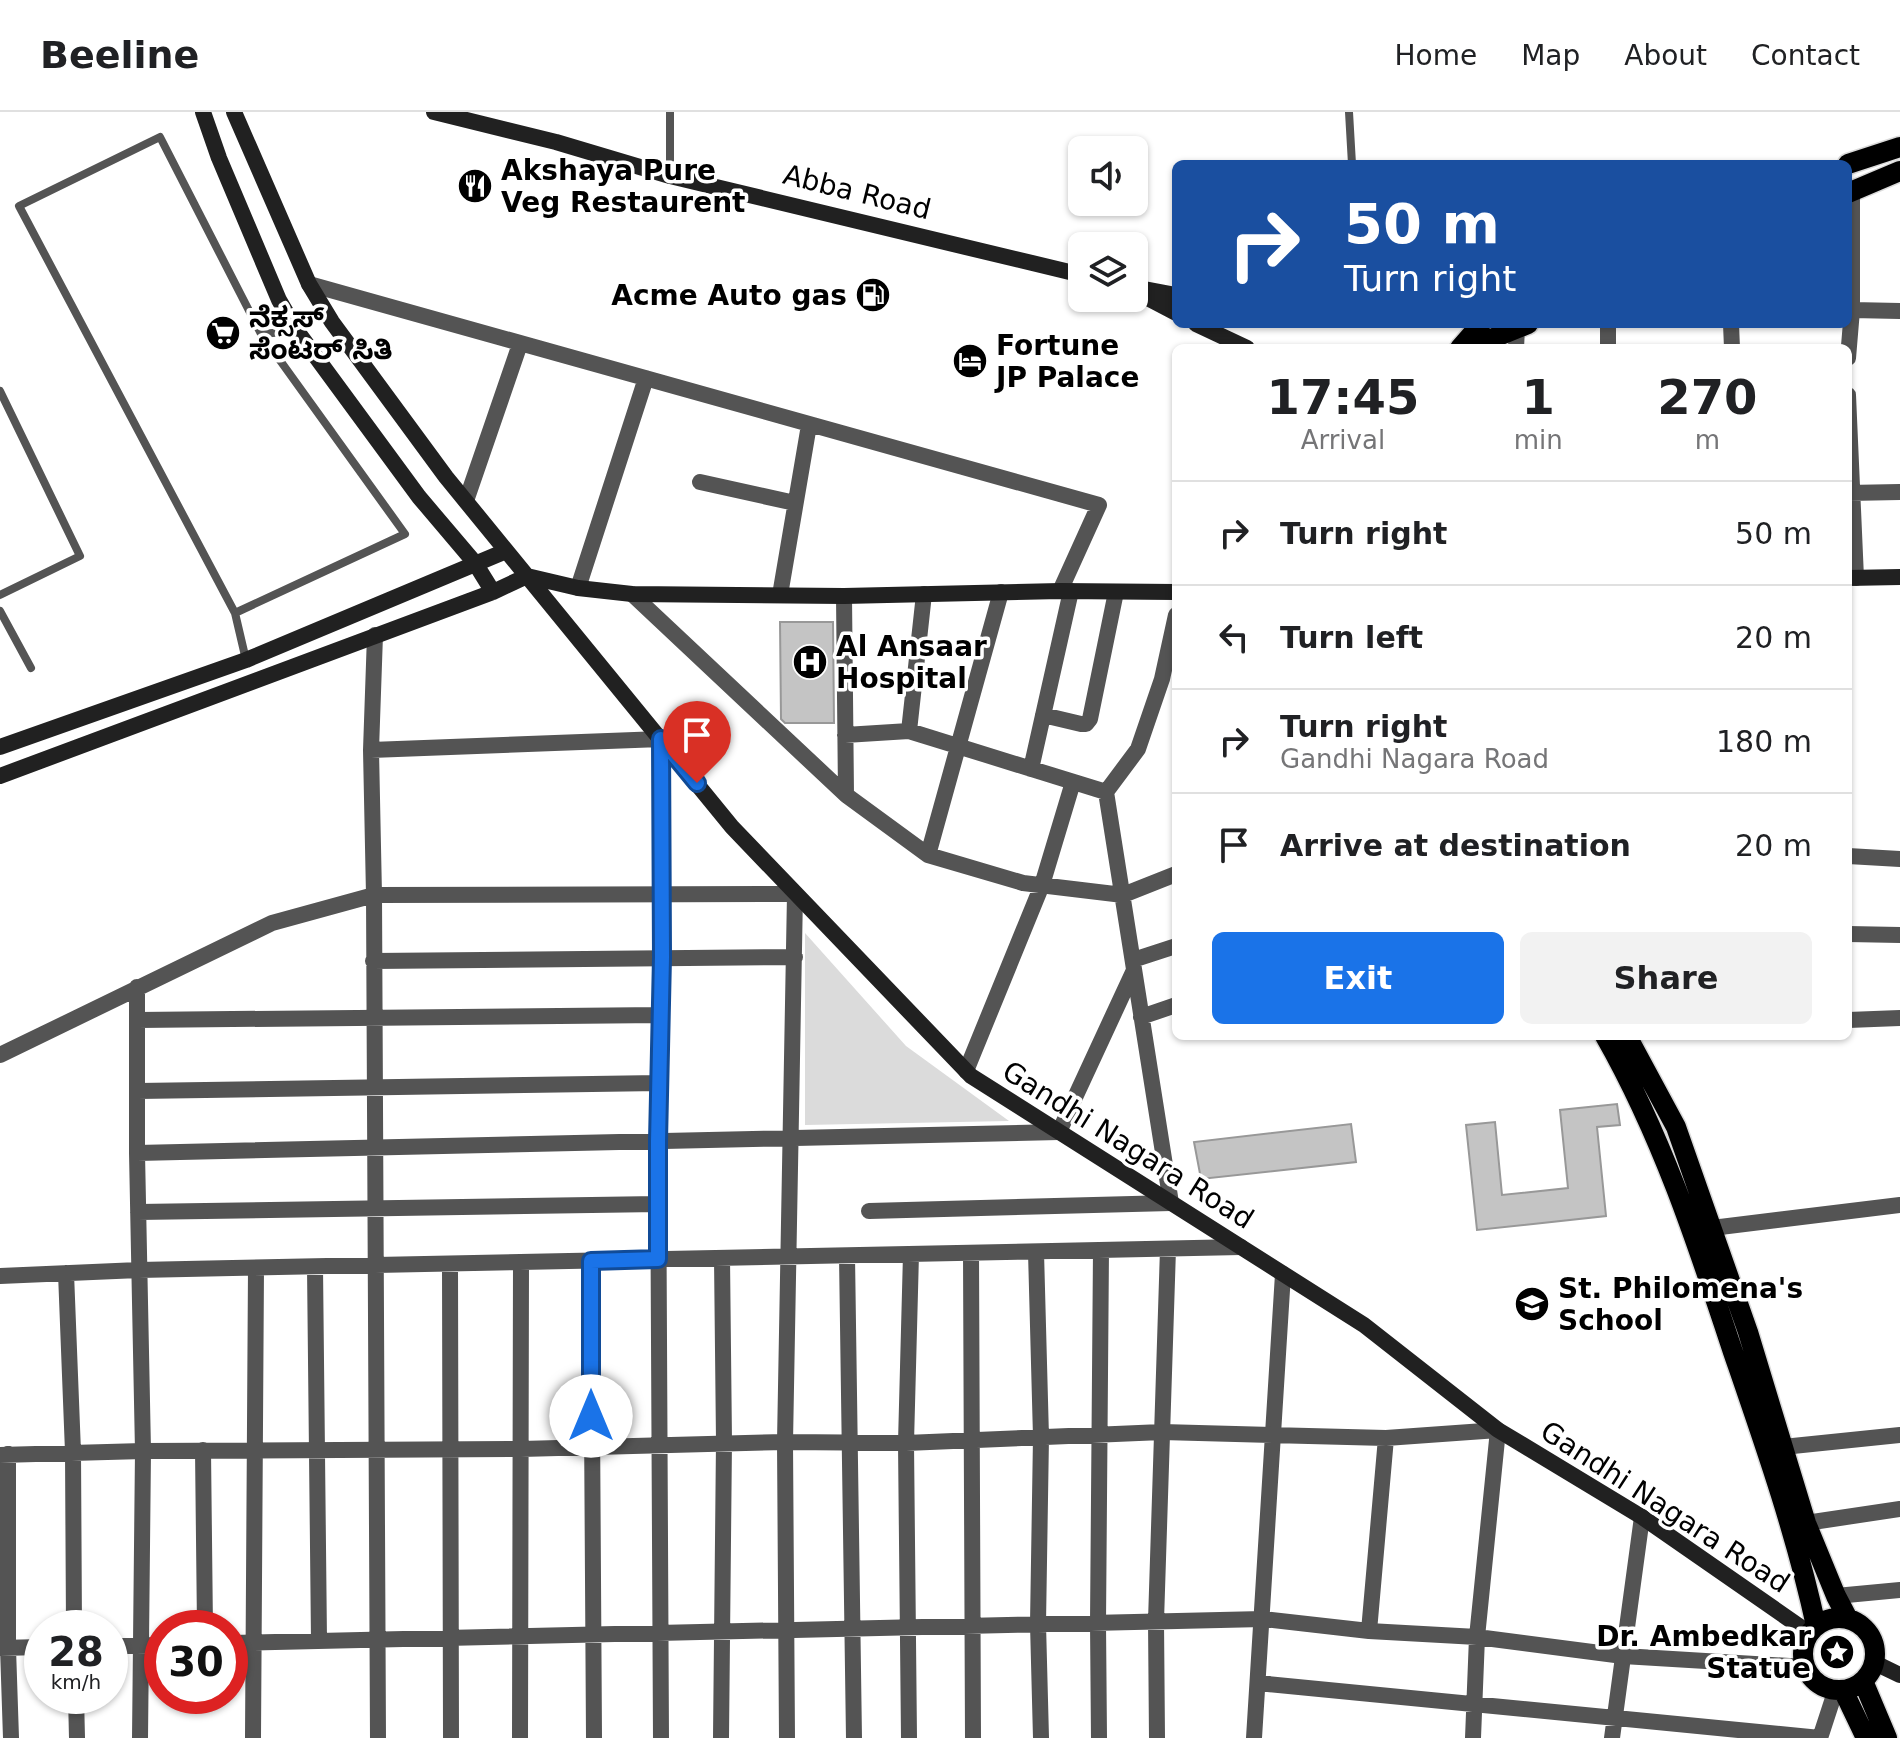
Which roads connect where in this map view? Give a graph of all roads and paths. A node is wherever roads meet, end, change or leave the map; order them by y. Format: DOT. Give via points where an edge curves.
graph roads {
  1 [pos="203,112"];
  2 [pos="234,112"];
  3 [pos="670,112"];
  4 [pos="1349,112"];
  5 [pos="442,113"];
  6 [pos="1900,147"];
  7 [pos="1352,160"];
  8 [pos="1852,163"];
  9 [pos="1900,171"];
  10 [pos="670,176"];
  11 [pos="1852,191"];
  12 [pos="1068,272"];
  13 [pos="309,284"];
  14 [pos="1148,291"];
  15 [pos="1172,294"];
  16 [pos="1148,297"];
  17 [pos="1852,310"];
  18 [pos="1172,311"];
  19 [pos="1900,311"];
  20 [pos="1204,328"];
  21 [pos="1478,328"];
  22 [pos="297,331"];
  23 [pos="1520,333"];
  24 [pos="261,334"];
  25 [pos="520,344"];
  26 [pos="1238,344"];
  27 [pos="1464,344"];
  28 [pos="1483,344"];
  29 [pos="646,378"];
  30 [pos="0,391"];
  31 [pos="809,425"];
  32 [pos="700,482"];
  33 [pos="1900,492"];
  34 [pos="1852,493"];
  35 [pos="466,501"];
  36 [pos="795,503"];
  37 [pos="506,551"];
  38 [pos="475,563"];
  39 [pos="527,576"];
  40 [pos="1900,577"];
  41 [pos="1852,578"];
  42 [pos="578,588"];
  43 [pos="1065,591"];
  44 [pos="493,592"];
  45 [pos="1001,592"];
  46 [pos="1116,592"];
  47 [pos="1172,592"];
  48 [pos="632,594"];
  49 [pos="924,594"];
  50 [pos="0,595"];
  51 [pos="780,595"];
  52 [pos="844,596"];
  53 [pos="0,611"];
  54 [pos="235,613"];
  55 [pos="1172,633"];
  56 [pos="375,635"];
  57 [pos="246,660"];
  58 [pos="31,668"];
  59 [pos="1043,715"];
  60 [pos="909,731"];
  61 [pos="845,735"];
  62 [pos="661,739"];
  63 [pos="958,746"];
  64 [pos="0,747"];
  65 [pos="371,750"];
  66 [pos="1031,769"];
  67 [pos="0,776"];
  68 [pos="1073,782"];
  69 [pos="1106,792"];
  70 [pos="846,795"];
  71 [pos="928,855"];
  72 [pos="1852,856"];
  73 [pos="1900,859"];
  74 [pos="1172,876"];
  75 [pos="1042,885"];
  76 [pos="795,894"];
  77 [pos="374,895"];
  78 [pos="662,895"];
  79 [pos="1123,895"];
  80 [pos="1852,934"];
  81 [pos="1900,935"];
  82 [pos="1172,948"];
  83 [pos="662,957"];
  84 [pos="795,957"];
  85 [pos="373,961"];
  86 [pos="1134,965"];
  87 [pos="137,987"];
  88 [pos="1172,1006"];
  89 [pos="661,1015"];
  90 [pos="373,1017"];
  91 [pos="1141,1017"];
  92 [pos="1900,1018"];
  93 [pos="138,1020"];
  94 [pos="1852,1020"];
  95 [pos="1607,1040"];
  96 [pos="1629,1040"];
  97 [pos="0,1055"];
  98 [pos="966,1071"];
  99 [pos="659,1083"];
  100 [pos="374,1087"];
  101 [pos="138,1091"];
  102 [pos="1059,1132"];
  103 [pos="791,1138"];
  104 [pos="658,1141"];
  105 [pos="374,1148"];
  106 [pos="137,1153"];
  107 [pos="1171,1203"];
  108 [pos="658,1204"];
  109 [pos="1900,1205"];
  110 [pos="375,1211"];
  111 [pos="869,1211"];
  112 [pos="138,1212"];
  113 [pos="1712,1228"];
  114 [pos="1241,1247"];
  115 [pos="1168,1249"];
  116 [pos="1101,1250"];
  117 [pos="1036,1252"];
  118 [pos="971,1253"];
  119 [pos="911,1254"];
  120 [pos="847,1256"];
  121 [pos="789,1257"];
  122 [pos="722,1258"];
  123 [pos="658,1259"];
  124 [pos="591,1261"];
  125 [pos="521,1262"];
  126 [pos="450,1264"];
  127 [pos="376,1265"];
  128 [pos="315,1267"];
  129 [pos="256,1268"];
  130 [pos="139,1270"];
  131 [pos="66,1273"];
  132 [pos="1283,1274"];
  133 [pos="0,1276"];
  134 [pos="1498,1430"];
  135 [pos="1162,1432"];
  136 [pos="1271,1434"];
  137 [pos="1100,1435"];
  138 [pos="1900,1435"];
  139 [pos="1041,1437"];
  140 [pos="1386,1438"];
  141 [pos="972,1440"];
  142 [pos="785,1442"];
  143 [pos="850,1443"];
  144 [pos="906,1443"];
  145 [pos="724,1444"];
  146 [pos="659,1445"];
  147 [pos="591,1447"];
  148 [pos="1783,1447"];
  149 [pos="378,1449"];
  150 [pos="451,1449"];
  151 [pos="521,1449"];
  152 [pos="203,1450"];
  153 [pos="253,1450"];
  154 [pos="315,1450"];
  155 [pos="143,1451"];
  156 [pos="73,1452"];
  157 [pos="4,1454"];
  158 [pos="1900,1509"];
  159 [pos="1642,1517"];
  160 [pos="1806,1523"];
  161 [pos="1900,1590"];
  162 [pos="1836,1596"];
  163 [pos="74,1610"];
  164 [pos="205,1610"];
  165 [pos="1263,1619"];
  166 [pos="1848,1619"];
  167 [pos="1156,1621"];
  168 [pos="1098,1623"];
  169 [pos="1038,1624"];
  170 [pos="972,1626"];
  171 [pos="908,1628"];
  172 [pos="850,1630"];
  173 [pos="1813,1630"];
  174 [pos="786,1631"];
  175 [pos="1369,1631"];
  176 [pos="722,1633"];
  177 [pos="660,1634"];
  178 [pos="592,1635"];
  179 [pos="520,1637"];
  180 [pos="1477,1637"];
  181 [pos="452,1638"];
  182 [pos="319,1640"];
  183 [pos="378,1640"];
  184 [pos="248,1643"];
  185 [pos="254,1643"];
  186 [pos="128,1645"];
  187 [pos="141,1645"];
  188 [pos="24,1647"];
  189 [pos="4,1648"];
  190 [pos="1623,1656"];
  191 [pos="1875,1663"];
  192 [pos="1806,1667"];
  193 [pos="1900,1675"];
  194 [pos="1863,1681"];
  195 [pos="1258,1683"];
  196 [pos="1840,1690"];
  197 [pos="1474,1703"];
  198 [pos="76,1714"];
  199 [pos="1614,1719"];
  200 [pos="11,1738"];
  201 [pos="77,1738"];
  202 [pos="140,1738"];
  203 [pos="253,1738"];
  204 [pos="378,1738"];
  205 [pos="451,1738"];
  206 [pos="520,1738"];
  207 [pos="594,1738"];
  208 [pos="661,1738"];
  209 [pos="721,1738"];
  210 [pos="787,1738"];
  211 [pos="854,1738"];
  212 [pos="909,1738"];
  213 [pos="973,1738"];
  214 [pos="1041,1738"];
  215 [pos="1099,1738"];
  216 [pos="1157,1738"];
  217 [pos="1257,1738"];
  218 [pos="1473,1738"];
  219 [pos="1612,1738"];
  220 [pos="1820,1738"];
  221 [pos="1866,1738"];
  222 [pos="1887,1738"];
  1 -- 22 [label="main road" via="279,300"];
  2 -- 13 [label="main road, Gandhi Nagara Road"];
  3 -- 10 [label="lane"];
  4 -- 7 [label="lane"];
  5 -- 10 [label="main road, Abba Road"];
  6 -- 8 [label="main road"];
  9 -- 11 [label="main road"];
  10 -- 12 [label="main road, Abba Road"];
  13 -- 25 [label="street"];
  13 -- 35 [label="main road, Gandhi Nagara Road"];
  14 -- 15 [label="main road"];
  16 -- 18 [label="main road"];
  17 -- 19 [label="street"];
  20 -- 26 [label="main road"];
  21 -- 27 [label="main road"];
  22 -- 24 [label="lane"];
  22 -- 38 [label="main road" via="419,497"];
  23 -- 28 [label="main road"];
  24 -- 54 [label="lane" via="405,534"];
  24 -- 54 [label="lane" via="160,137 19,206"];
  25 -- 29 [label="street"];
  25 -- 35 [label="street"];
  29 -- 31 [label="street"];
  29 -- 42 [label="street"];
  30 -- 50 [label="lane" via="80,556"];
  31 -- 36 [label="street"];
  31 -- 43 [label="street" via="1099,505"];
  32 -- 36 [label="street"];
  33 -- 34 [label="street"];
  35 -- 37 [label="main road, Gandhi Nagara Road"];
  36 -- 51 [label="street"];
  37 -- 38 [label="main road"];
  37 -- 39 [label="main road, Gandhi Nagara Road"];
  38 -- 44 [label="main road"];
  38 -- 57 [label="main road"];
  39 -- 42 [label="main road"];
  39 -- 44 [label="main road"];
  39 -- 62 [label="main road, Gandhi Nagara Road"];
  40 -- 41 [label="main road"];
  42 -- 48 [label="main road"];
  43 -- 45 [label="main road"];
  43 -- 46 [label="main road"];
  43 -- 59 [label="street"];
  44 -- 56 [label="main road"];
  45 -- 49 [label="main road"];
  45 -- 63 [label="street"];
  46 -- 47 [label="main road"];
  46 -- 59 [label="street" via="1090,719 1081,724"];
  48 -- 51 [label="main road"];
  48 -- 70 [label="street"];
  49 -- 52 [label="main road"];
  49 -- 60 [label="street"];
  51 -- 52 [label="main road"];
  52 -- 61 [label="street"];
  53 -- 58 [label="lane"];
  54 -- 57 [label="lane"];
  55 -- 69 [label="street" via="1138,749"];
  56 -- 65 [label="street"];
  56 -- 67 [label="main road"];
  57 -- 64 [label="main road"];
  59 -- 66 [label="street"];
  60 -- 61 [label="street"];
  60 -- 63 [label="street"];
  61 -- 70 [label="street"];
  62 -- 65 [label="street"];
  62 -- 76 [label="main road, Gandhi Nagara Road"];
  62 -- 78 [label="street"];
  63 -- 66 [label="street"];
  63 -- 71 [label="street"];
  65 -- 77 [label="street"];
  66 -- 68 [label="street"];
  68 -- 69 [label="street"];
  68 -- 75 [label="street"];
  69 -- 79 [label="street"];
  70 -- 71 [label="street"];
  71 -- 75 [label="street"];
  72 -- 73 [label="street"];
  74 -- 79 [label="street"];
  75 -- 79 [label="street"];
  75 -- 98 [label="street"];
  76 -- 78 [label="street"];
  76 -- 84 [label="street"];
  76 -- 98 [label="main road, Gandhi Nagara Road"];
  77 -- 78 [label="street"];
  77 -- 85 [label="street"];
  77 -- 87 [label="street" via="272,923"];
  78 -- 83 [label="street"];
  79 -- 86 [label="street"];
  80 -- 81 [label="street"];
  82 -- 86 [label="street"];
  83 -- 84 [label="street"];
  83 -- 85 [label="street"];
  83 -- 89 [label="street"];
  84 -- 103 [label="street"];
  85 -- 90 [label="street"];
  86 -- 91 [label="street"];
  86 -- 102 [label="street"];
  87 -- 93 [label="street"];
  87 -- 97 [label="street"];
  88 -- 91 [label="street"];
  89 -- 90 [label="street"];
  89 -- 99 [label="street"];
  90 -- 93 [label="street"];
  90 -- 100 [label="street"];
  91 -- 107 [label="street"];
  92 -- 94 [label="street"];
  93 -- 101 [label="street"];
  95 -- 173 [label="main road" via="1652,1128 1693,1229 1808,1586"];
  96 -- 113 [label="main road" via="1676,1127"];
  98 -- 102 [label="main road, Gandhi Nagara Road"];
  99 -- 100 [label="street"];
  99 -- 104 [label="street"];
  100 -- 101 [label="street"];
  100 -- 105 [label="street"];
  101 -- 106 [label="street"];
  102 -- 103 [label="street"];
  102 -- 107 [label="main road, Gandhi Nagara Road"];
  103 -- 104 [label="street"];
  103 -- 121 [label="street"];
  104 -- 105 [label="street"];
  104 -- 108 [label="street"];
  105 -- 106 [label="street"];
  105 -- 110 [label="street"];
  106 -- 112 [label="street"];
  107 -- 111 [label="street"];
  107 -- 114 [label="main road, Gandhi Nagara Road"];
  108 -- 110 [label="street"];
  108 -- 123 [label="street"];
  109 -- 113 [label="street"];
  110 -- 112 [label="street"];
  110 -- 127 [label="street"];
  112 -- 130 [label="street"];
  113 -- 148 [label="main road"];
  114 -- 115 [label="street"];
  114 -- 132 [label="main road, Gandhi Nagara Road"];
  115 -- 116 [label="street"];
  115 -- 135 [label="street"];
  116 -- 117 [label="street"];
  116 -- 137 [label="street"];
  117 -- 118 [label="street"];
  117 -- 139 [label="street"];
  118 -- 119 [label="street"];
  118 -- 141 [label="street"];
  119 -- 120 [label="street"];
  119 -- 144 [label="street"];
  120 -- 121 [label="street"];
  120 -- 143 [label="street"];
  121 -- 122 [label="street"];
  121 -- 142 [label="street"];
  122 -- 123 [label="street"];
  122 -- 145 [label="street"];
  123 -- 124 [label="street"];
  123 -- 146 [label="street"];
  124 -- 125 [label="street"];
  124 -- 147 [label="street"];
  125 -- 126 [label="street"];
  125 -- 151 [label="street"];
  126 -- 127 [label="street"];
  126 -- 150 [label="street"];
  127 -- 128 [label="street"];
  127 -- 149 [label="street"];
  128 -- 129 [label="street"];
  128 -- 154 [label="street"];
  129 -- 130 [label="street"];
  129 -- 153 [label="street"];
  130 -- 131 [label="street"];
  130 -- 155 [label="street"];
  131 -- 133 [label="street"];
  131 -- 156 [label="street"];
  132 -- 134 [label="main road, Gandhi Nagara Road" via="1364,1325"];
  132 -- 136 [label="street"];
  134 -- 140 [label="street"];
  134 -- 159 [label="main road, Gandhi Nagara Road"];
  134 -- 180 [label="street"];
  135 -- 136 [label="street"];
  135 -- 137 [label="street"];
  135 -- 167 [label="street"];
  136 -- 140 [label="street"];
  136 -- 165 [label="street"];
  137 -- 139 [label="street"];
  137 -- 168 [label="street"];
  138 -- 148 [label="street"];
  139 -- 141 [label="street"];
  139 -- 169 [label="street"];
  140 -- 175 [label="street"];
  141 -- 144 [label="street"];
  141 -- 170 [label="street"];
  142 -- 143 [label="street"];
  142 -- 145 [label="street"];
  142 -- 174 [label="street"];
  143 -- 144 [label="street"];
  143 -- 172 [label="street"];
  144 -- 171 [label="street"];
  145 -- 146 [label="street"];
  145 -- 176 [label="street"];
  146 -- 147 [label="street"];
  146 -- 177 [label="street"];
  147 -- 151 [label="street"];
  147 -- 178 [label="street"];
  148 -- 160 [label="main road"];
  149 -- 150 [label="street"];
  149 -- 154 [label="street"];
  149 -- 183 [label="street"];
  150 -- 151 [label="street"];
  150 -- 181 [label="street"];
  151 -- 179 [label="street"];
  152 -- 153 [label="street"];
  152 -- 155 [label="street"];
  152 -- 164 [label="street"];
  153 -- 154 [label="street"];
  153 -- 185 [label="street"];
  154 -- 182 [label="street"];
  155 -- 156 [label="street"];
  155 -- 187 [label="street"];
  156 -- 157 [label="street"];
  156 -- 163 [label="street"];
  157 -- 189 [label="street"];
  158 -- 160 [label="street"];
  159 -- 173 [label="main road, Gandhi Nagara Road"];
  159 -- 190 [label="street"];
  160 -- 162 [label="main road"];
  161 -- 162 [label="street"];
  162 -- 166 [label="main road"];
  165 -- 167 [label="street"];
  165 -- 175 [label="street"];
  165 -- 195 [label="street"];
  166 -- 173 [label="main road" via="1832,1618"];
  166 -- 191 [label="main road" via="1870,1636"];
  167 -- 168 [label="street"];
  167 -- 216 [label="street"];
  168 -- 169 [label="street"];
  168 -- 215 [label="street"];
  169 -- 170 [label="street"];
  169 -- 214 [label="street"];
  170 -- 171 [label="street"];
  170 -- 213 [label="street"];
  171 -- 172 [label="street"];
  171 -- 212 [label="street"];
  172 -- 174 [label="street"];
  172 -- 211 [label="street"];
  173 -- 192 [label="main road" via="1803,1650"];
  174 -- 176 [label="street"];
  174 -- 210 [label="street"];
  175 -- 180 [label="street"];
  176 -- 177 [label="street"];
  176 -- 209 [label="street"];
  177 -- 178 [label="street"];
  177 -- 208 [label="street"];
  178 -- 179 [label="street"];
  178 -- 207 [label="street"];
  179 -- 181 [label="street"];
  179 -- 206 [label="street"];
  180 -- 190 [label="street"];
  180 -- 197 [label="street"];
  181 -- 183 [label="street"];
  181 -- 205 [label="street"];
  182 -- 183 [label="street"];
  182 -- 185 [label="street"];
  183 -- 204 [label="street"];
  184 -- 185 [label="street"];
  185 -- 203 [label="street"];
  186 -- 187 [label="street"];
  187 -- 202 [label="street"];
  188 -- 189 [label="street"];
  189 -- 200 [label="street"];
  190 -- 192 [label="street"];
  190 -- 199 [label="street"];
  191 -- 193 [label="main road"];
  191 -- 194 [label="main road"];
  192 -- 196 [label="main road" via="1818,1682"];
  194 -- 196 [label="main road"];
  194 -- 222 [label="main road"];
  195 -- 197 [label="street"];
  195 -- 217 [label="street"];
  196 -- 220 [label="street"];
  196 -- 221 [label="main road"];
  197 -- 199 [label="street"];
  197 -- 218 [label="street"];
  198 -- 201 [label="street"];
  199 -- 219 [label="street"];
  199 -- 220 [label="street"];
}
